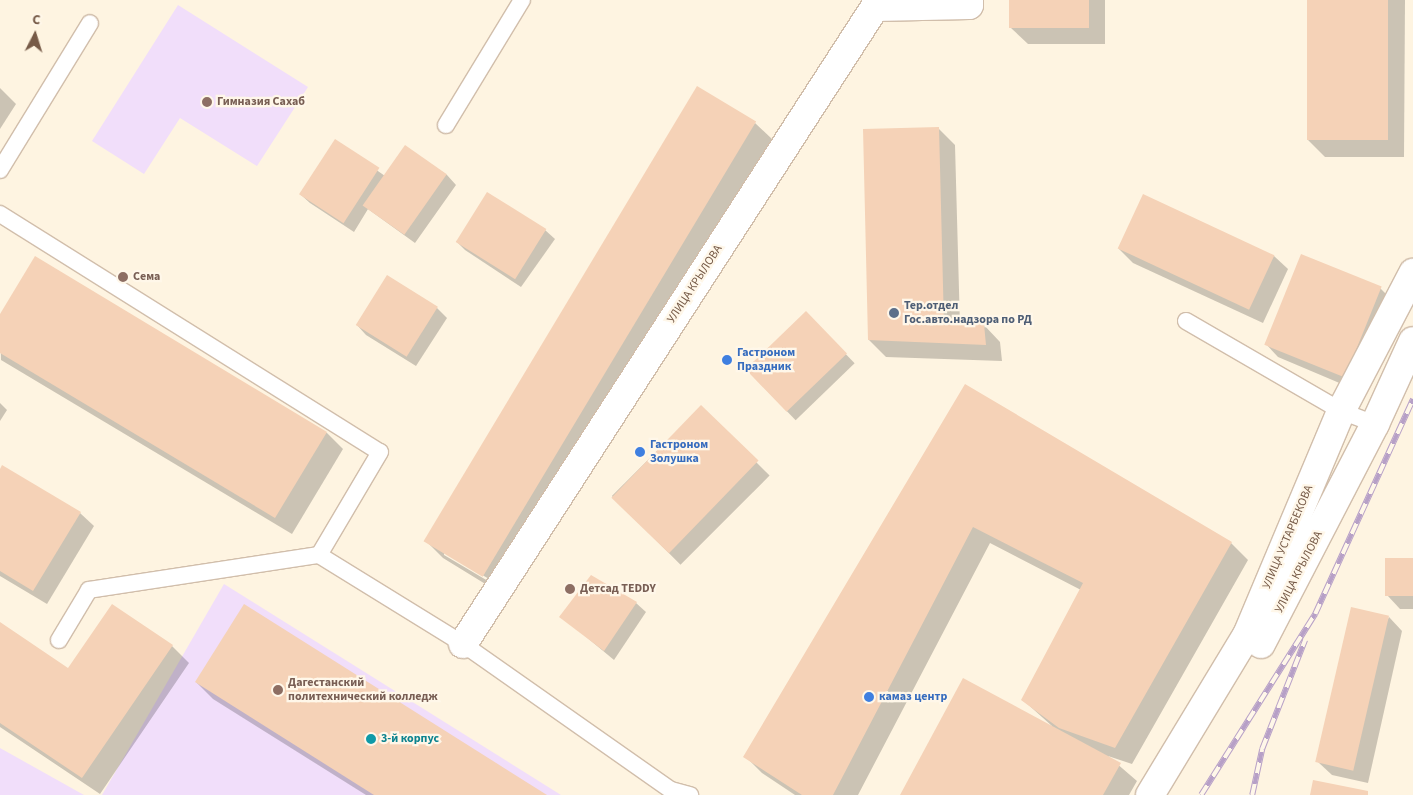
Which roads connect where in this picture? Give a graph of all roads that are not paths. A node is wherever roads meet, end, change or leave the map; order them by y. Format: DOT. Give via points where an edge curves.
graph roads {
  1 [pos="522,0"];
  2 [pos="969,0"];
  3 [pos="90,23"];
  4 [pos="446,124"];
  5 [pos="0,170"];
  6 [pos="0,214"];
  7 [pos="1413,273"];
  8 [pos="1186,321"];
  9 [pos="1413,341"];
  10 [pos="1341,410"];
  11 [pos="1375,424"];
  12 [pos="319,555"];
  13 [pos="59,640"];
  14 [pos="463,644"];
  15 [pos="690,795"];
  16 [pos="1150,795"];
  17 [pos="1170,795"];
  1 -- 4 [label="lane"];
  2 -- 14 [label="main road, УЛИЦА КРЫЛОВА" via="969,4 875,7"];
  3 -- 5 [label="lane"];
  6 -- 12 [label="lane" via="380,452"];
  7 -- 10 [label="main road, УЛИЦА УСТАРБЕКОВА"];
  8 -- 10 [label="lane"];
  9 -- 11 [label="main road, УЛИЦА КРЫЛОВА"];
  10 -- 11 [label="lane"];
  10 -- 16 [label="main road, УЛИЦА УСТАРБЕКОВА" via="1247,635"];
  11 -- 17 [label="main road, УЛИЦА КРЫЛОВА" via="1264,639"];
  12 -- 13 [label="lane" via="89,590"];
  12 -- 14 [label="lane"];
  14 -- 15 [label="lane" via="671,790"];
}
